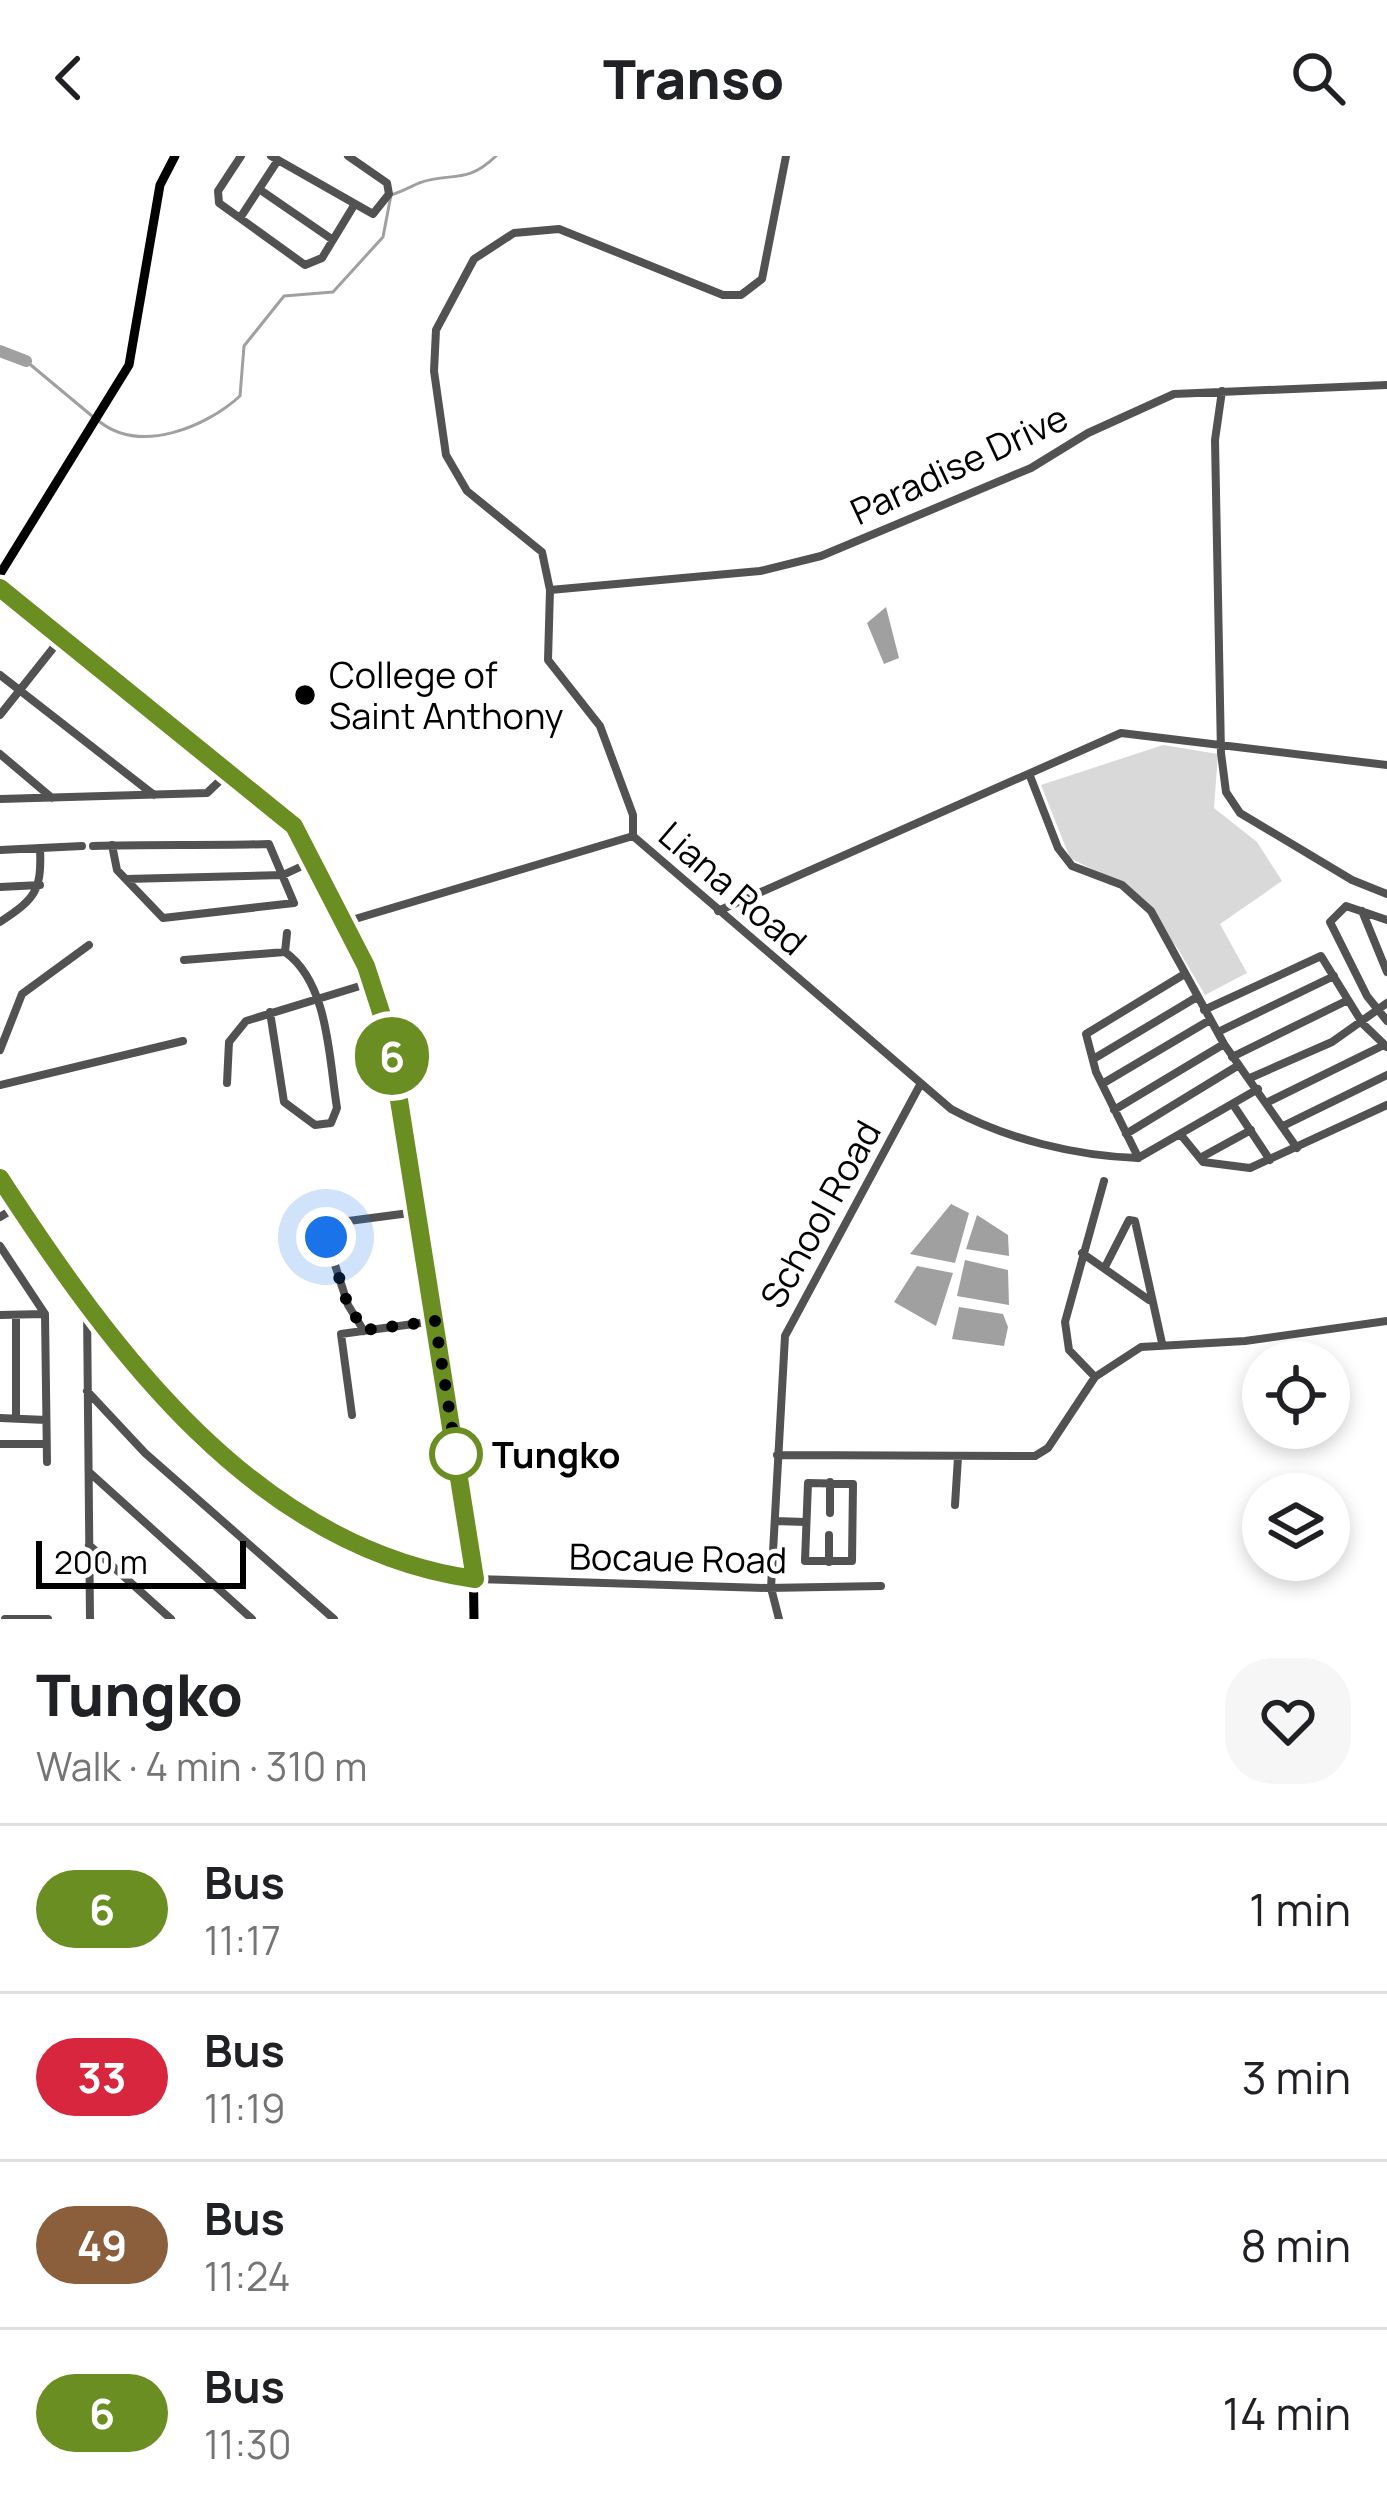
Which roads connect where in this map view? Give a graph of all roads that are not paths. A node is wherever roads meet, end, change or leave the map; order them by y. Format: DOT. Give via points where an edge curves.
graph roads {
  1 [pos="175,156"];
  2 [pos="242,156"];
  3 [pos="348,156"];
  4 [pos="786,156"];
  5 [pos="274,158"];
  6 [pos="259,189"];
  7 [pos="353,207"];
  8 [pos="240,218"];
  9 [pos="333,240"];
  10 [pos="1387,385"];
  11 [pos="1222,392"];
  12 [pos="0,574"];
  13 [pos="0,588"];
  14 [pos="550,590"];
  15 [pos="62,637"];
  16 [pos="0,675"];
  17 [pos="19,690"];
  18 [pos="0,715"];
  19 [pos="1224,743"];
  20 [pos="0,754"];
  21 [pos="1387,765"];
  22 [pos="230,770"];
  23 [pos="1030,776"];
  24 [pos="154,795"];
  25 [pos="52,798"];
  26 [pos="0,799"];
  27 [pos="633,836"];
  28 [pos="112,845"];
  29 [pos="40,848"];
  30 [pos="0,850"];
  31 [pos="315,860"];
  32 [pos="284,874"];
  33 [pos="124,879"];
  34 [pos="42,885"];
  35 [pos="0,886"];
  36 [pos="1387,895"];
  37 [pos="1361,910"];
  38 [pos="718,911"];
  39 [pos="1,920"];
  40 [pos="1387,920"];
  41 [pos="345,922"];
  42 [pos="287,933"];
  43 [pos="89,945"];
  44 [pos="285,952"];
  45 [pos="184,960"];
  46 [pos="1387,973"];
  47 [pos="1184,975"];
  48 [pos="1334,976"];
  49 [pos="373,982"];
  50 [pos="1197,997"];
  51 [pos="1348,1000"];
  52 [pos="318,1001"];
  53 [pos="1387,1003"];
  54 [pos="1204,1010"];
  55 [pos="270,1012"];
  56 [pos="1377,1013"];
  57 [pos="1210,1020"];
  58 [pos="1387,1022"];
  59 [pos="1363,1024"];
  60 [pos="1219,1032"];
  61 [pos="183,1041"];
  62 [pos="1224,1044"];
  63 [pos="1386,1046"];
  64 [pos="0,1050"];
  65 [pos="1095,1058"];
  66 [pos="1236,1061"];
  67 [pos="1387,1075"];
  68 [pos="1250,1078"];
  69 [pos="227,1083"];
  70 [pos="1102,1084"];
  71 [pos="0,1085"];
  72 [pos="920,1085"];
  73 [pos="1258,1089"];
  74 [pos="1268,1102"];
  75 [pos="1234,1106"];
  76 [pos="1387,1106"];
  77 [pos="1114,1110"];
  78 [pos="1283,1126"];
  79 [pos="1251,1130"];
  80 [pos="1126,1134"];
  81 [pos="1181,1135"];
  82 [pos="1297,1148"];
  83 [pos="1138,1158"];
  84 [pos="1198,1159"];
  85 [pos="1270,1160"];
  86 [pos="0,1178"];
  87 [pos="1104,1181"];
  88 [pos="18,1206"];
  89 [pos="417,1213"];
  90 [pos="0,1217"];
  91 [pos="0,1246"];
  92 [pos="1082,1253"];
  93 [pos="1105,1267"];
  94 [pos="1150,1301"];
  95 [pos="87,1307"];
  96 [pos="45,1314"];
  97 [pos="0,1315"];
  98 [pos="16,1315"];
  99 [pos="435,1321"];
  100 [pos="1387,1321"];
  101 [pos="364,1330"];
  102 [pos="1162,1342"];
  103 [pos="1095,1377"];
  104 [pos="88,1391"];
  105 [pos="352,1415"];
  106 [pos="0,1418"];
  107 [pos="16,1418"];
  108 [pos="46,1420"];
  109 [pos="0,1444"];
  110 [pos="45,1444"];
  111 [pos="777,1455"];
  112 [pos="958,1457"];
  113 [pos="47,1462"];
  114 [pos="88,1471"];
  115 [pos="830,1482"];
  116 [pos="955,1505"];
  117 [pos="830,1513"];
  118 [pos="775,1521"];
  119 [pos="805,1522"];
  120 [pos="829,1535"];
  121 [pos="88,1545"];
  122 [pos="829,1562"];
  123 [pos="475,1579"];
  124 [pos="881,1586"];
  125 [pos="771,1588"];
  126 [pos="5,1619"];
  127 [pos="48,1619"];
  128 [pos="90,1619"];
  129 [pos="171,1619"];
  130 [pos="251,1619"];
  131 [pos="334,1619"];
  132 [pos="474,1619"];
  133 [pos="779,1619"];
  1 -- 12 [label="main road" via="160,185 135,348"];
  2 -- 8 [label="street" via="217,196"];
  3 -- 7 [label="street" via="389,188 373,214"];
  4 -- 14 [label="street, Liana Road" via="762,279 747,292 723,295 572,232 536,227 474,260 439,321 434,371 450,469 542,551"];
  5 -- 6 [label="street"];
  5 -- 7 [label="street"];
  6 -- 8 [label="street"];
  6 -- 9 [label="street"];
  7 -- 9 [label="street"];
  8 -- 9 [label="street" via="305,265 316,264"];
  10 -- 11 [label="street, Paradise Drive"];
  11 -- 14 [label="street, Paradise Drive" via="1174,394 1128,412 1031,468 820,556 760,571"];
  11 -- 19 [label="street" via="1215,440"];
  13 -- 15 [label="main road"];
  14 -- 27 [label="street, Liana Road" via="548,660 600,726 633,815"];
  15 -- 17 [label="street"];
  15 -- 22 [label="main road"];
  16 -- 17 [label="street"];
  17 -- 18 [label="street"];
  17 -- 24 [label="street"];
  19 -- 21 [label="street"];
  19 -- 23 [label="street" via="1121,733"];
  19 -- 36 [label="street" via="1224,784 1240,813"];
  20 -- 25 [label="street"];
  22 -- 24 [label="street" via="207,793"];
  22 -- 31 [label="main road" via="280,811"];
  23 -- 38 [label="street"];
  23 -- 47 [label="street" via="1067,860 1122,885 1151,911"];
  24 -- 25 [label="street"];
  25 -- 26 [label="street"];
  27 -- 38 [label="street, Liana Road"];
  27 -- 41 [label="street"];
  28 -- 29 [label="street"];
  28 -- 32 [label="street" via="269,844"];
  28 -- 33 [label="street"];
  29 -- 30 [label="street"];
  29 -- 34 [label="street"];
  31 -- 32 [label="street"];
  31 -- 41 [label="main road"];
  32 -- 33 [label="street"];
  32 -- 33 [label="street" via="294,903 166,918"];
  34 -- 35 [label="street"];
  34 -- 39 [label="street" via="32,902"];
  37 -- 40 [label="street"];
  37 -- 46 [label="street"];
  37 -- 56 [label="street" via="1344,906 1330,924"];
  38 -- 72 [label="street, Liana Road"];
  41 -- 49 [label="main road"];
  42 -- 44 [label="street"];
  43 -- 64 [label="street" via="22,994"];
  44 -- 45 [label="street"];
  44 -- 52 [label="street"];
  47 -- 50 [label="street"];
  47 -- 65 [label="street" via="1085,1035"];
  48 -- 51 [label="street"];
  48 -- 54 [label="street" via="1321,956"];
  48 -- 60 [label="street"];
  49 -- 52 [label="street"];
  49 -- 89 [label="main road"];
  50 -- 54 [label="street"];
  50 -- 65 [label="street"];
  51 -- 59 [label="street"];
  51 -- 66 [label="street"];
  52 -- 55 [label="street"];
  52 -- 55 [label="street" via="337,1108 324,1126 284,1102"];
  53 -- 56 [label="street"];
  54 -- 57 [label="street"];
  55 -- 69 [label="street" via="233,1035"];
  56 -- 58 [label="street"];
  56 -- 59 [label="street"];
  57 -- 60 [label="street"];
  57 -- 70 [label="street"];
  59 -- 63 [label="street"];
  59 -- 68 [label="street"];
  60 -- 62 [label="street"];
  61 -- 71 [label="street"];
  62 -- 66 [label="street"];
  62 -- 77 [label="street"];
  63 -- 74 [label="street"];
  65 -- 70 [label="street"];
  66 -- 68 [label="street"];
  66 -- 80 [label="street"];
  67 -- 78 [label="street"];
  68 -- 73 [label="street"];
  70 -- 77 [label="street"];
  72 -- 83 [label="street, Liana Road" via="982,1126"];
  72 -- 111 [label="street, School Road" via="788,1327"];
  73 -- 74 [label="street"];
  73 -- 75 [label="street"];
  74 -- 78 [label="street"];
  75 -- 79 [label="street"];
  75 -- 81 [label="street"];
  76 -- 82 [label="street"];
  77 -- 80 [label="street"];
  78 -- 82 [label="street"];
  79 -- 84 [label="street"];
  79 -- 85 [label="street"];
  80 -- 83 [label="street"];
  81 -- 83 [label="street"];
  81 -- 84 [label="street"];
  82 -- 85 [label="street"];
  84 -- 85 [label="street" via="1242,1169"];
  86 -- 88 [label="main road"];
  87 -- 92 [label="street"];
  88 -- 90 [label="street"];
  88 -- 95 [label="main road"];
  89 -- 99 [label="main road"];
  89 -- 101 [label="street" via="341,1222 326,1237"];
  91 -- 96 [label="street"];
  92 -- 93 [label="street"];
  92 -- 103 [label="street" via="1065,1322 1069,1350"];
  93 -- 94 [label="street"];
  93 -- 94 [label="street" via="1135,1221"];
  94 -- 102 [label="street"];
  95 -- 104 [label="street"];
  95 -- 123 [label="main road" via="176,1411 274,1496 380,1552"];
  96 -- 98 [label="street"];
  96 -- 108 [label="street"];
  97 -- 98 [label="street"];
  98 -- 107 [label="street"];
  99 -- 101 [label="street"];
  99 -- 123 [label="main road"];
  100 -- 102 [label="street" via="1245,1341"];
  101 -- 105 [label="street" via="341,1334"];
  102 -- 103 [label="street"];
  103 -- 112 [label="street" via="1045,1451"];
  104 -- 114 [label="street"];
  104 -- 131 [label="street" via="146,1454"];
  106 -- 107 [label="street"];
  107 -- 108 [label="street"];
  108 -- 110 [label="street"];
  109 -- 110 [label="street"];
  110 -- 113 [label="street"];
  111 -- 112 [label="street"];
  111 -- 118 [label="street, School Road"];
  112 -- 116 [label="street"];
  114 -- 121 [label="street"];
  114 -- 130 [label="street"];
  115 -- 117 [label="street"];
  115 -- 119 [label="street" via="808,1483"];
  115 -- 122 [label="street" via="854,1484 853,1558"];
  118 -- 119 [label="street"];
  118 -- 125 [label="street, School Road"];
  119 -- 122 [label="street" via="805,1561"];
  120 -- 122 [label="street"];
  121 -- 128 [label="street"];
  121 -- 129 [label="street"];
  123 -- 125 [label="street, Bocaue Road"];
  123 -- 132 [label="main road"];
  124 -- 125 [label="street, Bocaue Road"];
  125 -- 133 [label="street, School Road"];
  126 -- 127 [label="street"];
}
